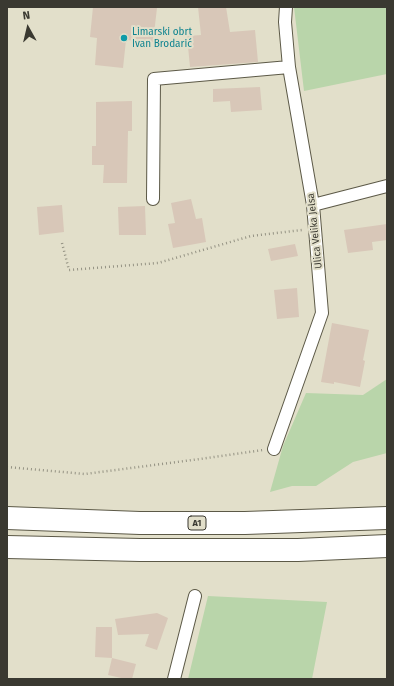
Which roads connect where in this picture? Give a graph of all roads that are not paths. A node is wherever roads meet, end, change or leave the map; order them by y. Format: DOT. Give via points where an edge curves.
graph roads {
  1 [pos="286,7"];
  2 [pos="289,67"];
  3 [pos="387,186"];
  4 [pos="153,200"];
  5 [pos="313,205"];
  6 [pos="274,449"];
  7 [pos="7,518"];
  8 [pos="387,518"];
  9 [pos="7,546"];
  10 [pos="387,546"];
  11 [pos="195,596"];
  12 [pos="174,679"];
  1 -- 2 [label="street, Ulica Velika Jelsa"];
  2 -- 4 [label="street" via="154,78"];
  2 -- 5 [label="street, Ulica Velika Jelsa"];
  3 -- 5 [label="street"];
  5 -- 6 [label="street, Ulica Velika Jelsa" via="322,313"];
  7 -- 8 [label="highway, A1" via="238,523"];
  9 -- 10 [label="highway" via="156,550 298,550"];
  11 -- 12 [label="street"];
}
